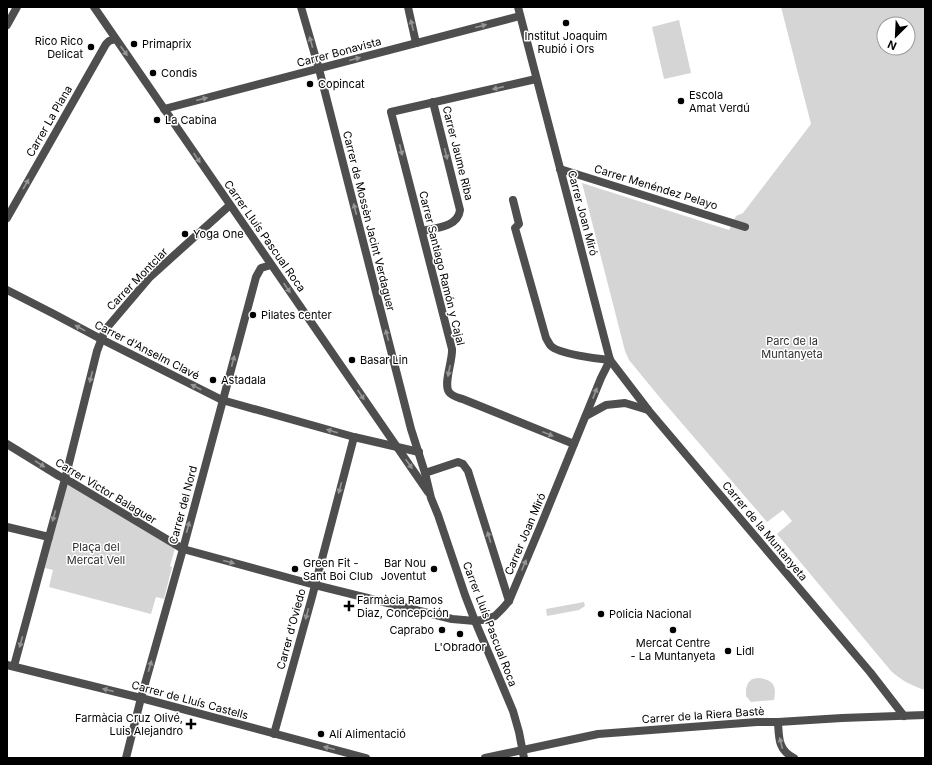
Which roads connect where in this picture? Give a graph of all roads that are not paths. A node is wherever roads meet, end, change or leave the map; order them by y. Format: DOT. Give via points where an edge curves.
graph roads {
  1 [pos="17,7"];
  2 [pos="94,7"];
  3 [pos="301,7"];
  4 [pos="408,7"];
  5 [pos="519,12"];
  6 [pos="7,25"];
  7 [pos="115,39"];
  8 [pos="416,43"];
  9 [pos="319,69"];
  10 [pos="536,79"];
  11 [pos="434,102"];
  12 [pos="164,109"];
  13 [pos="560,169"];
  14 [pos="513,200"];
  15 [pos="230,205"];
  16 [pos="7,218"];
  17 [pos="745,227"];
  18 [pos="422,231"];
  19 [pos="272,265"];
  20 [pos="7,290"];
  21 [pos="101,339"];
  22 [pos="610,360"];
  23 [pos="222,400"];
  24 [pos="649,411"];
  25 [pos="586,416"];
  26 [pos="354,437"];
  27 [pos="415,440"];
  28 [pos="7,444"];
  29 [pos="574,444"];
  30 [pos="397,448"];
  31 [pos="419,452"];
  32 [pos="425,473"];
  33 [pos="65,479"];
  34 [pos="431,498"];
  35 [pos="7,527"];
  36 [pos="48,537"];
  37 [pos="183,549"];
  38 [pos="315,585"];
  39 [pos="509,601"];
  40 [pos="475,622"];
  41 [pos="10,666"];
  42 [pos="140,698"];
  43 [pos="925,715"];
  44 [pos="904,716"];
  45 [pos="778,722"];
  46 [pos="274,734"];
  47 [pos="523,754"];
  48 [pos="126,758"];
  49 [pos="366,758"];
  50 [pos="485,758"];
  51 [pos="794,758"];
  1 -- 6 [label="street"];
  2 -- 7 [label="street, Carrer Lluís Pascual Roca"];
  9 -- 3 [label="street, Carrer de Mossèn Jacint Verdaguer, one-way"];
  8 -- 4 [label="street, one-way"];
  8 -- 5 [label="street, Carrer Bonavista, one-way"];
  5 -- 10 [label="street, Carrer Joan Miró"];
  7 -- 12 [label="street, Carrer Lluís Pascual Roca, one-way"];
  16 -- 7 [label="street, Carrer La Plana, one-way" via="106,44"];
  9 -- 8 [label="street, Carrer Bonavista, one-way"];
  12 -- 9 [label="street, Carrer Bonavista, one-way"];
  27 -- 9 [label="street, Carrer de Mossèn Jacint Verdaguer, one-way"];
  10 -- 11 [label="street, one-way"];
  10 -- 13 [label="street, Carrer Joan Miró"];
  11 -- 18 [label="street, Carrer Jaume Riba, one-way" via="460,210 459,217 454,222"];
  11 -- 18 [label="street, Carrer Santiago Ramón y Cajal, one-way" via="391,112"];
  12 -- 15 [label="street, Carrer Lluís Pascual Roca, one-way"];
  13 -- 17 [label="street, Carrer Menéndez Pelayo"];
  13 -- 22 [label="street, Carrer Joan Miró"];
  14 -- 22 [label="street" via="519,224 515,228 549,343 561,351"];
  15 -- 19 [label="street, Carrer Lluís Pascual Roca"];
  15 -- 21 [label="street, Carrer Montclar" via="150,277 105,330"];
  18 -- 29 [label="street, Carrer Santiago Ramón y Cajal, one-way" via="452,349 447,383 449,392"];
  23 -- 19 [label="street, Carrer del Nord, one-way" via="256,277 261,268"];
  19 -- 30 [label="street, Carrer Lluís Pascual Roca, one-way"];
  21 -- 20 [label="street, Carrer d'Anselm Clavé, one-way"];
  23 -- 21 [label="street, Carrer d'Anselm Clavé, one-way"];
  21 -- 33 [label="street, Carrer Montclar, one-way"];
  22 -- 24 [label="street, Carrer de la Muntanyeta"];
  25 -- 22 [label="street, Carrer Joan Miró, one-way"];
  26 -- 23 [label="street, Carrer d'Anselm Clavé, one-way"];
  37 -- 23 [label="street, Carrer del Nord, one-way"];
  24 -- 25 [label="street" via="626,403 606,404"];
  24 -- 44 [label="street, Carrer de la Muntanyeta" via="870,672"];
  25 -- 29 [label="street, Carrer Joan Miró"];
  26 -- 30 [label="street, Carrer d'Anselm Clavé"];
  26 -- 38 [label="street, Carrer d'Oviedo, one-way"];
  27 -- 31 [label="street, Carrer Lluís Pascual Roca"];
  28 -- 33 [label="street, Carrer Victor Balaguer, one-way"];
  39 -- 29 [label="street, Carrer Joan Miró, one-way"];
  30 -- 31 [label="street, Carrer d'Anselm Clavé"];
  30 -- 34 [label="street, Carrer Lluís Pascual Roca, one-way"];
  31 -- 32 [label="street, Carrer Lluís Pascual Roca"];
  32 -- 34 [label="street, Carrer Lluís Pascual Roca"];
  39 -- 32 [label="street, one-way" via="468,471 458,462"];
  33 -- 36 [label="street, Carrer Montclar, one-way"];
  33 -- 37 [label="street, Carrer Victor Balaguer"];
  34 -- 40 [label="street, Carrer Lluís Pascual Roca"];
  35 -- 36 [label="street"];
  36 -- 41 [label="street, Carrer Montclar, one-way"];
  37 -- 38 [label="street, Carrer Victor Balaguer, one-way"];
  42 -- 37 [label="street, Carrer del Nord, one-way"];
  38 -- 40 [label="street, Carrer Victor Balaguer" via="452,620"];
  38 -- 46 [label="street, Carrer d'Oviedo, one-way"];
  39 -- 40 [label="street, Carrer Joan Miró" via="495,616"];
  40 -- 47 [label="street, Carrer Lluís Pascual Roca" via="513,711"];
  42 -- 41 [label="street, Carrer de Lluís Castells, one-way"];
  42 -- 46 [label="street, Carrer de Lluís Castells"];
  42 -- 48 [label="street, Carrer del Nord"];
  43 -- 44 [label="street, Carrer de la Riera Bastè"];
  44 -- 45 [label="street, Carrer de la Riera Bastè"];
  45 -- 47 [label="street, Carrer de la Riera Bastè" via="609,732 583,736"];
  51 -- 45 [label="street, one-way" via="783,750"];
  49 -- 46 [label="street, Carrer de Lluís Castells, one-way"];
  47 -- 50 [label="street, Carrer de la Riera Bastè"];
}
